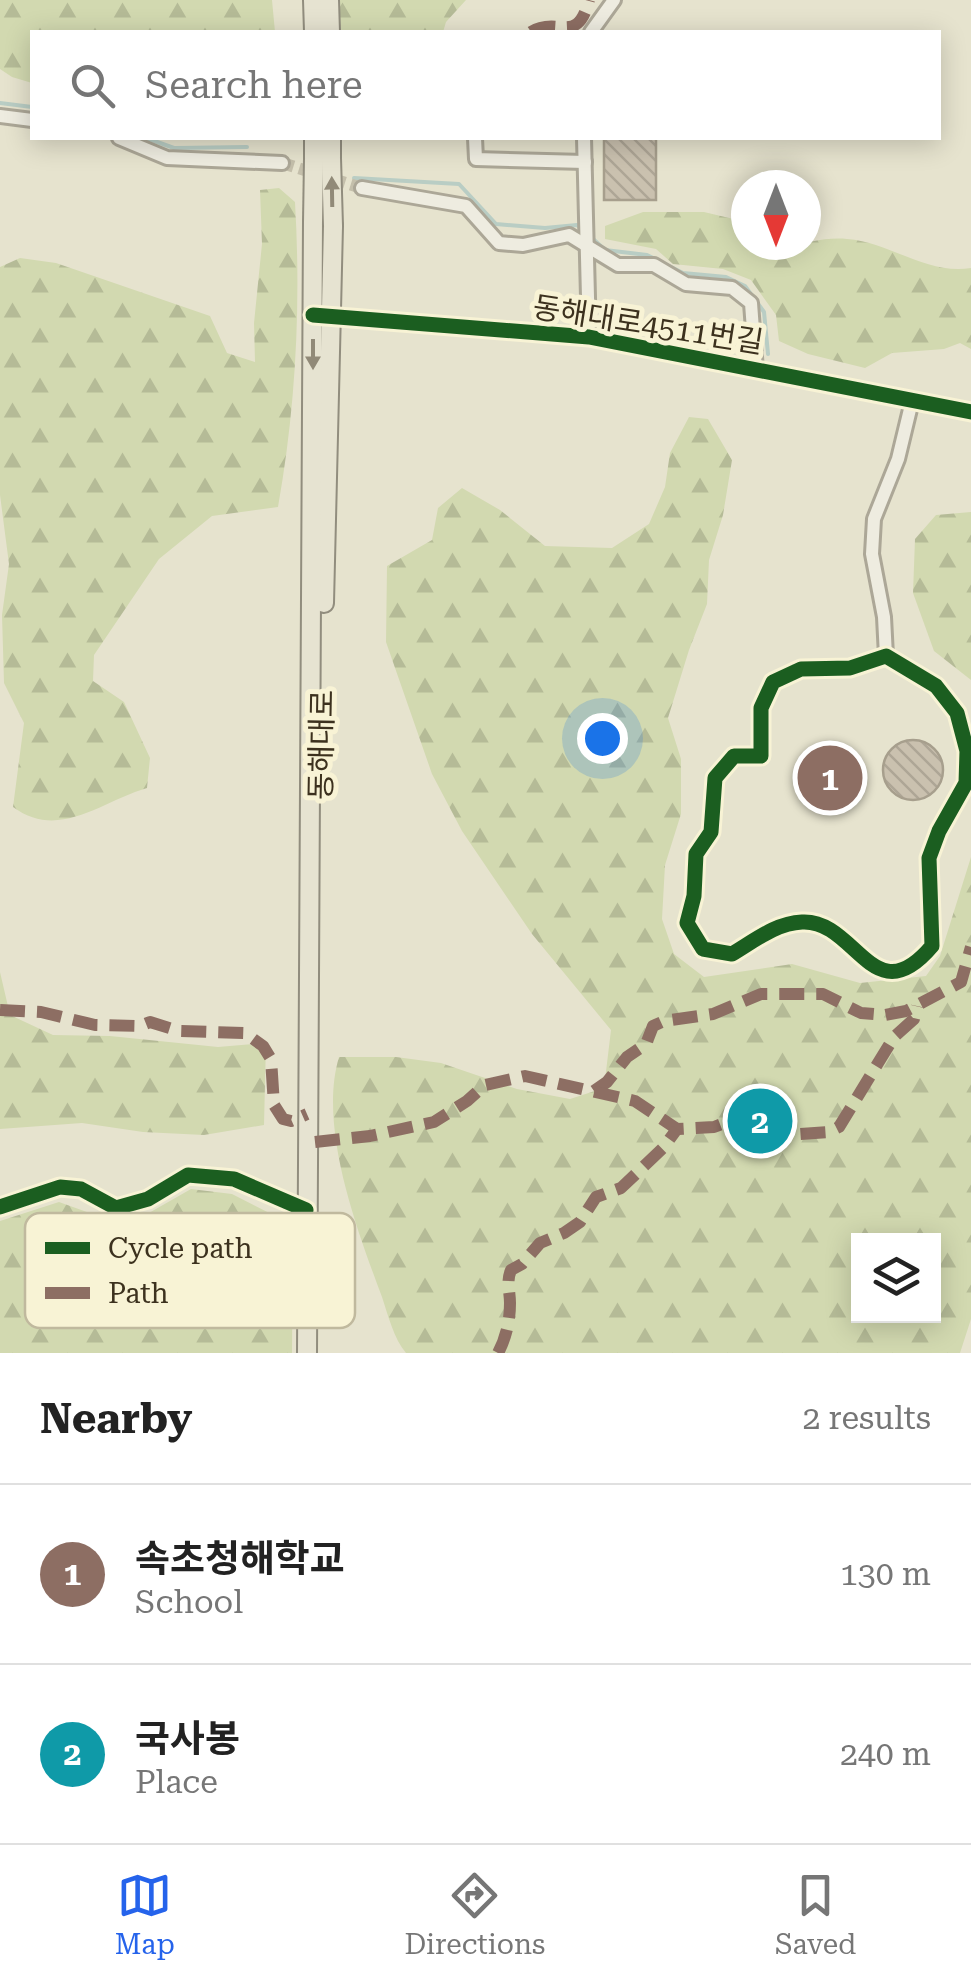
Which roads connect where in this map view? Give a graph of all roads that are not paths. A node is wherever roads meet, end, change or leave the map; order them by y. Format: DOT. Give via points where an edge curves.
graph roads {
  1 [pos="313,0"];
  2 [pos="329,0"];
  3 [pos="614,0"];
  4 [pos="314,30"];
  5 [pos="330,30"];
  6 [pos="592,30"];
  7 [pos="0,116"];
  8 [pos="30,120"];
  9 [pos="124,140"];
  10 [pos="315,140"];
  11 [pos="330,140"];
  12 [pos="475,140"];
  13 [pos="584,140"];
  14 [pos="322,159"];
  15 [pos="585,162"];
  16 [pos="282,163"];
  17 [pos="362,188"];
  18 [pos="587,246"];
  19 [pos="313,315"];
  20 [pos="333,316"];
  21 [pos="588,336"];
  22 [pos="756,370"];
  23 [pos="912,402"];
  24 [pos="971,412"];
  25 [pos="886,656"];
  26 [pos="0,1206"];
  27 [pos="306,1210"];
  28 [pos="306,1213"];
  29 [pos="314,1213"];
  30 [pos="307,1328"];
  31 [pos="315,1328"];
  32 [pos="307,1353"];
  33 [pos="315,1353"];
  1 -- 4 [label="main road"];
  2 -- 5 [label="main road"];
  3 -- 6 [label="street"];
  7 -- 8 [label="street"];
  9 -- 16 [label="street" via="167,158"];
  10 -- 14 [label="main road, 동해대로"];
  11 -- 14 [label="main road, 동해대로"];
  12 -- 15 [label="street" via="476,158"];
  13 -- 15 [label="street"];
  14 -- 19 [label="main road, 동해대로, bridge" via="313,222"];
  20 -- 14 [label="main road, 동해대로, one-way, bridge" via="332,226"];
  15 -- 18 [label="street"];
  17 -- 18 [label="street" via="466,206 500,244 569,235"];
  18 -- 21 [label="street"];
  18 -- 22 [label="street" via="618,265 654,265 686,284 732,288 751,303"];
  19 -- 20 [label="street, 동해대로4511번길"];
  19 -- 27 [label="main road, 동해대로, one-way"];
  20 -- 21 [label="street, 동해대로4511번길"];
  20 -- 29 [label="main road, 동해대로"];
  21 -- 22 [label="street, 동해대로4511번길"];
  22 -- 23 [label="street, 동해대로4511번길"];
  23 -- 24 [label="street, 동해대로4511번길"];
  23 -- 25 [label="street" via="874,518 872,554"];
  25 -- 25 [label="street" via="850,668 801,669 773,682 760,708 760,756 734,756 715,778 712,832 696,854 687,923 703,949 732,954 771,930 804,921 829,930 874,968 896,972 916,965 932,946 929,858 966,784 967,751 957,713 936,686"];
  26 -- 27 [label="street" via="60,1187 81,1189 116,1208 148,1199 188,1175 234,1179"];
  27 -- 28 [label="main road, 동해대로"];
  30 -- 32 [label="main road, 동해대로"];
  31 -- 33 [label="main road, 동해대로"];
}
